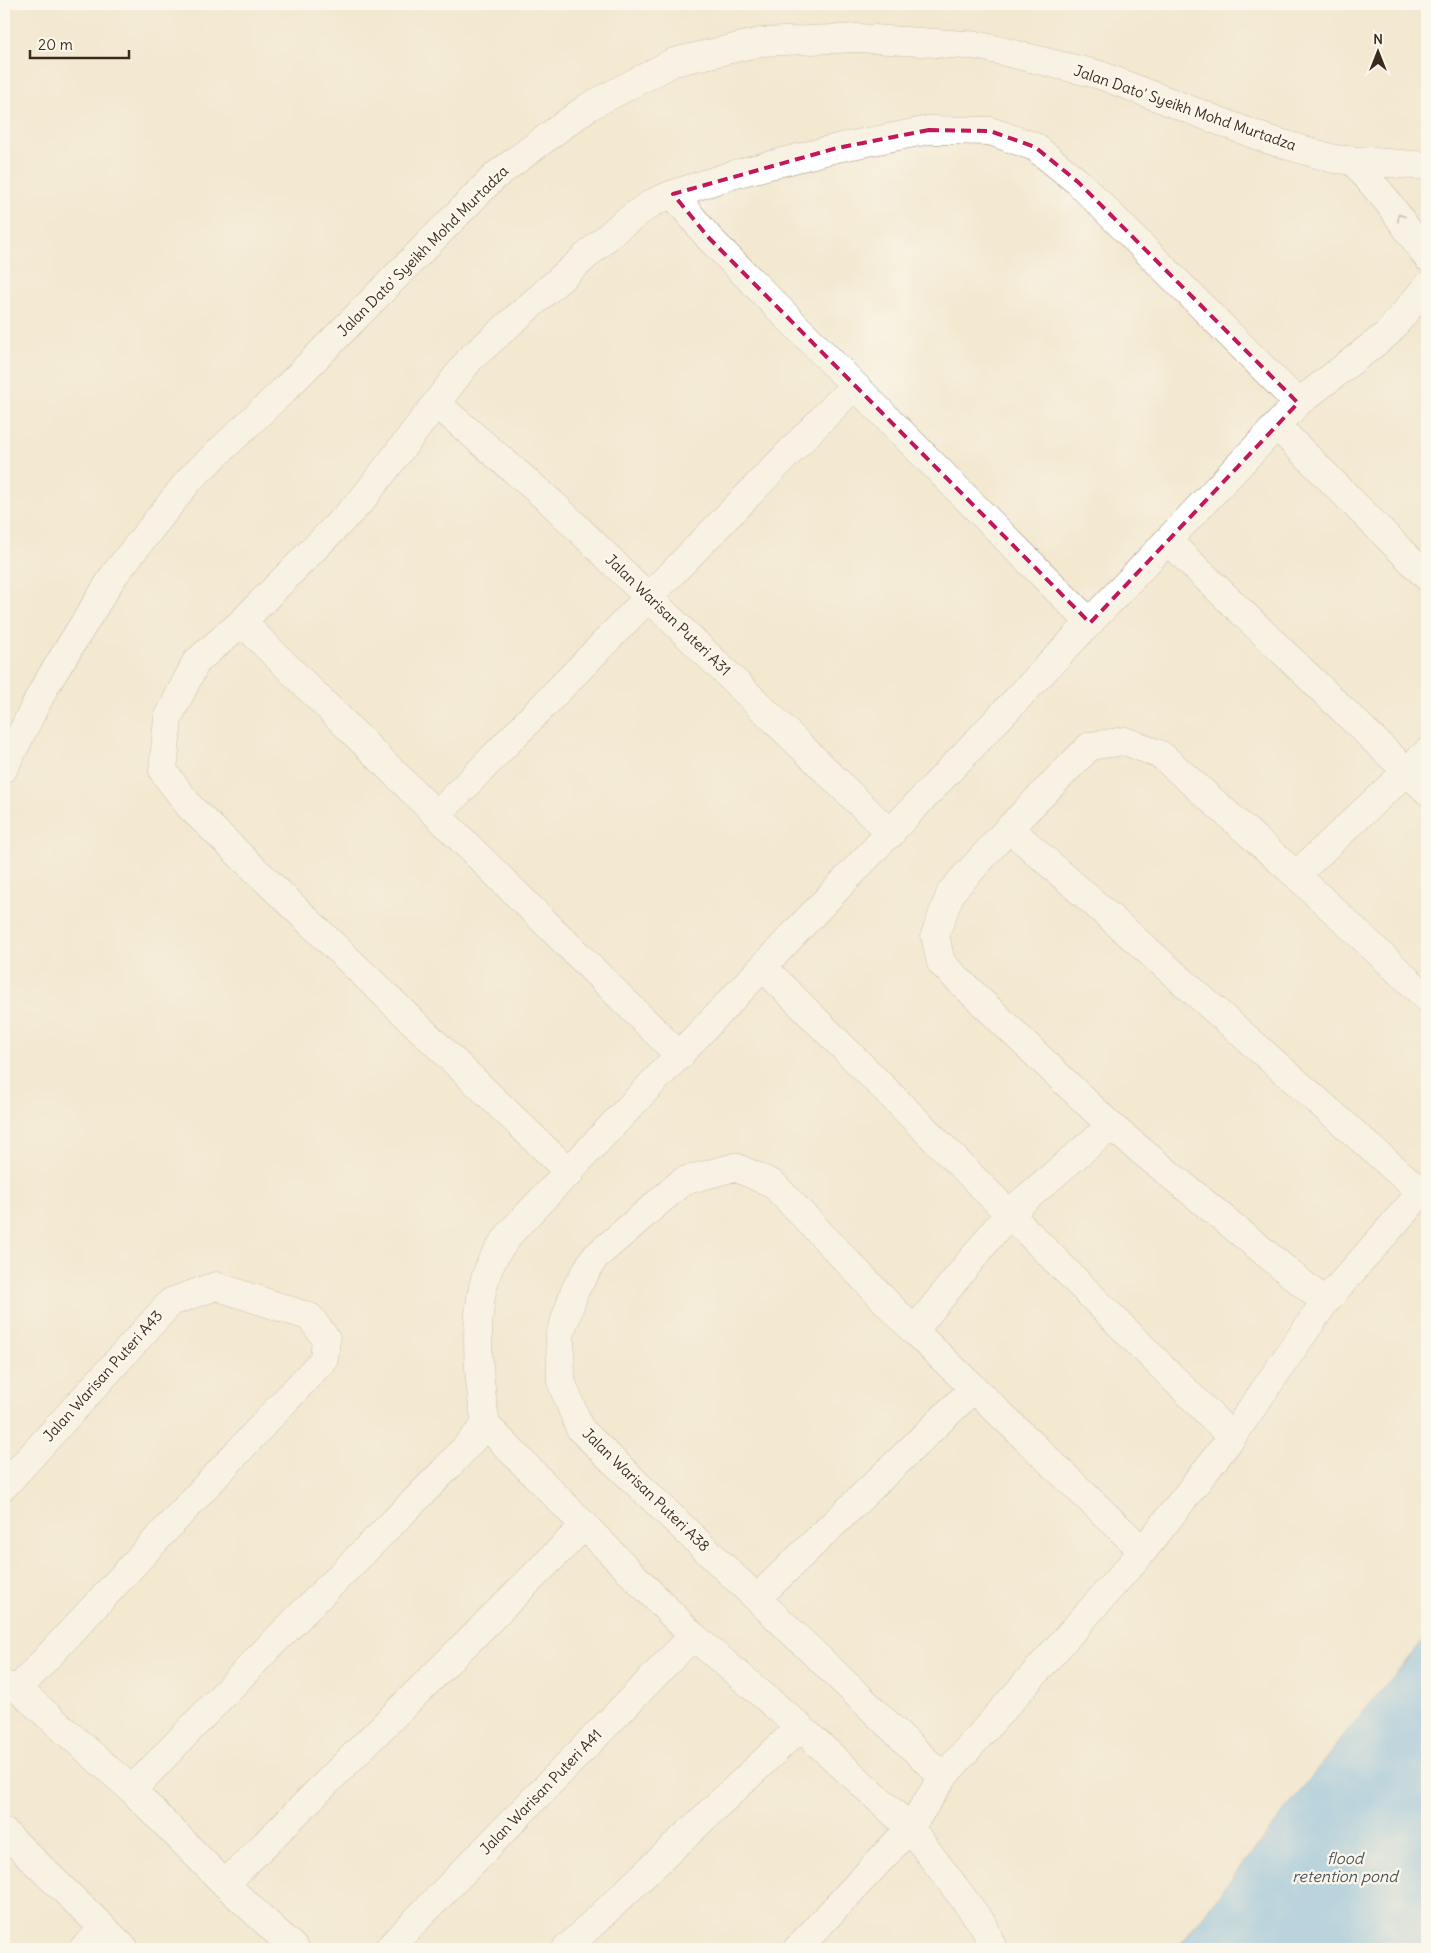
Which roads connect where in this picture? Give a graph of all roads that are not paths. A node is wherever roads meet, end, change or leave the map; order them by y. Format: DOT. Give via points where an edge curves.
graph roads {
  1 [pos="1353,161"];
  2 [pos="1427,166"];
  3 [pos="673,194"];
  4 [pos="1427,257"];
  5 [pos="1427,286"];
  6 [pos="854,386"];
  7 [pos="1298,403"];
  8 [pos="437,404"];
  9 [pos="1277,426"];
  10 [pos="1168,540"];
  11 [pos="1427,577"];
  12 [pos="650,596"];
  13 [pos="242,622"];
  14 [pos="1090,623"];
  15 [pos="1427,752"];
  16 [pos="4,768"];
  17 [pos="1406,770"];
  18 [pos="1427,791"];
  19 [pos="437,815"];
  20 [pos="1009,828"];
  21 [pos="891,834"];
  22 [pos="1296,875"];
  23 [pos="764,968"];
  24 [pos="1427,998"];
  25 [pos="680,1056"];
  26 [pos="1111,1126"];
  27 [pos="570,1173"];
  28 [pos="1425,1189"];
  29 [pos="1009,1213"];
  30 [pos="1325,1302"];
  31 [pos="914,1332"];
  32 [pos="972,1390"];
  33 [pos="486,1425"];
  34 [pos="1232,1436"];
  35 [pos="4,1486"];
  36 [pos="585,1525"];
  37 [pos="1143,1551"];
  38 [pos="758,1598"];
  39 [pos="693,1636"];
  40 [pos="11,1687"];
  41 [pos="800,1727"];
  42 [pos="943,1777"];
  43 [pos="132,1790"];
  44 [pos="910,1828"];
  45 [pos="4,1832"];
  46 [pos="224,1884"];
  47 [pos="104,1929"];
  48 [pos="83,1949"];
  49 [pos="125,1949"];
  50 [pos="295,1949"];
  51 [pos="388,1949"];
  52 [pos="566,1949"];
  53 [pos="797,1949"];
  54 [pos="993,1949"];
  1 -- 2 [label="street, Jalan Dato' Syeikh Mohd Murtadza"];
  4 -- 1 [label="street, one-way" via="1388,202"];
  1 -- 16 [label="street, Jalan Dato' Syeikh Mohd Murtadza" via="1334,159 1266,138 1100,75 981,46 858,38 761,42 674,62 588,107 495,176 283,391 190,479 114,575 44,688"];
  3 -- 6 [label="street" via="708,238"];
  3 -- 7 [label="street" via="837,148 929,130 990,131 1035,147 1078,182"];
  3 -- 8 [label="street" via="652,203 621,226 477,353"];
  5 -- 7 [label="street" via="1387,334"];
  6 -- 12 [label="street"];
  6 -- 14 [label="street"];
  7 -- 9 [label="street"];
  8 -- 12 [label="street, Jalan Warisan Puteri A31" via="552,503"];
  8 -- 13 [label="street" via="361,501"];
  9 -- 10 [label="street"];
  9 -- 11 [label="street"];
  10 -- 14 [label="street"];
  10 -- 17 [label="street"];
  12 -- 19 [label="street"];
  12 -- 21 [label="street, Jalan Warisan Puteri A31"];
  13 -- 19 [label="street"];
  13 -- 27 [label="street" via="196,662 168,718 163,771 190,807"];
  14 -- 21 [label="street"];
  15 -- 17 [label="street"];
  17 -- 18 [label="street"];
  17 -- 22 [label="street"];
  19 -- 25 [label="street"];
  20 -- 22 [label="street" via="1090,746 1126,741 1161,755"];
  20 -- 26 [label="street" via="951,892 935,936 941,963"];
  20 -- 28 [label="street"];
  21 -- 23 [label="street"];
  22 -- 24 [label="street"];
  23 -- 25 [label="street"];
  23 -- 29 [label="street"];
  25 -- 27 [label="street"];
  26 -- 29 [label="street"];
  26 -- 30 [label="street"];
  27 -- 33 [label="street" via="512,1231 494,1258 479,1304 481,1395"];
  28 -- 30 [label="street"];
  29 -- 31 [label="street"];
  29 -- 34 [label="street"];
  30 -- 34 [label="street"];
  31 -- 32 [label="street"];
  31 -- 38 [label="street, Jalan Warisan Puteri A38" via="773,1184 736,1167 683,1181 594,1258 575,1290 560,1335 561,1381 580,1429"];
  32 -- 37 [label="street"];
  32 -- 38 [label="street"];
  33 -- 36 [label="street"];
  33 -- 43 [label="street" via="268,1646"];
  34 -- 37 [label="street"];
  35 -- 40 [label="street, Jalan Warisan Puteri A43" via="171,1302 216,1286 310,1317 326,1339 324,1359"];
  36 -- 39 [label="street"];
  36 -- 46 [label="street"];
  37 -- 42 [label="street"];
  38 -- 42 [label="street, Jalan Warisan Puteri A38"];
  39 -- 41 [label="street"];
  39 -- 51 [label="street, Jalan Warisan Puteri A41"];
  40 -- 43 [label="street"];
  41 -- 44 [label="street"];
  41 -- 52 [label="street"];
  42 -- 44 [label="street"];
  43 -- 46 [label="street"];
  44 -- 53 [label="street"];
  44 -- 54 [label="street" via="984,1926"];
  45 -- 47 [label="street"];
  46 -- 50 [label="street"];
  47 -- 48 [label="street"];
  47 -- 49 [label="street"];
}
